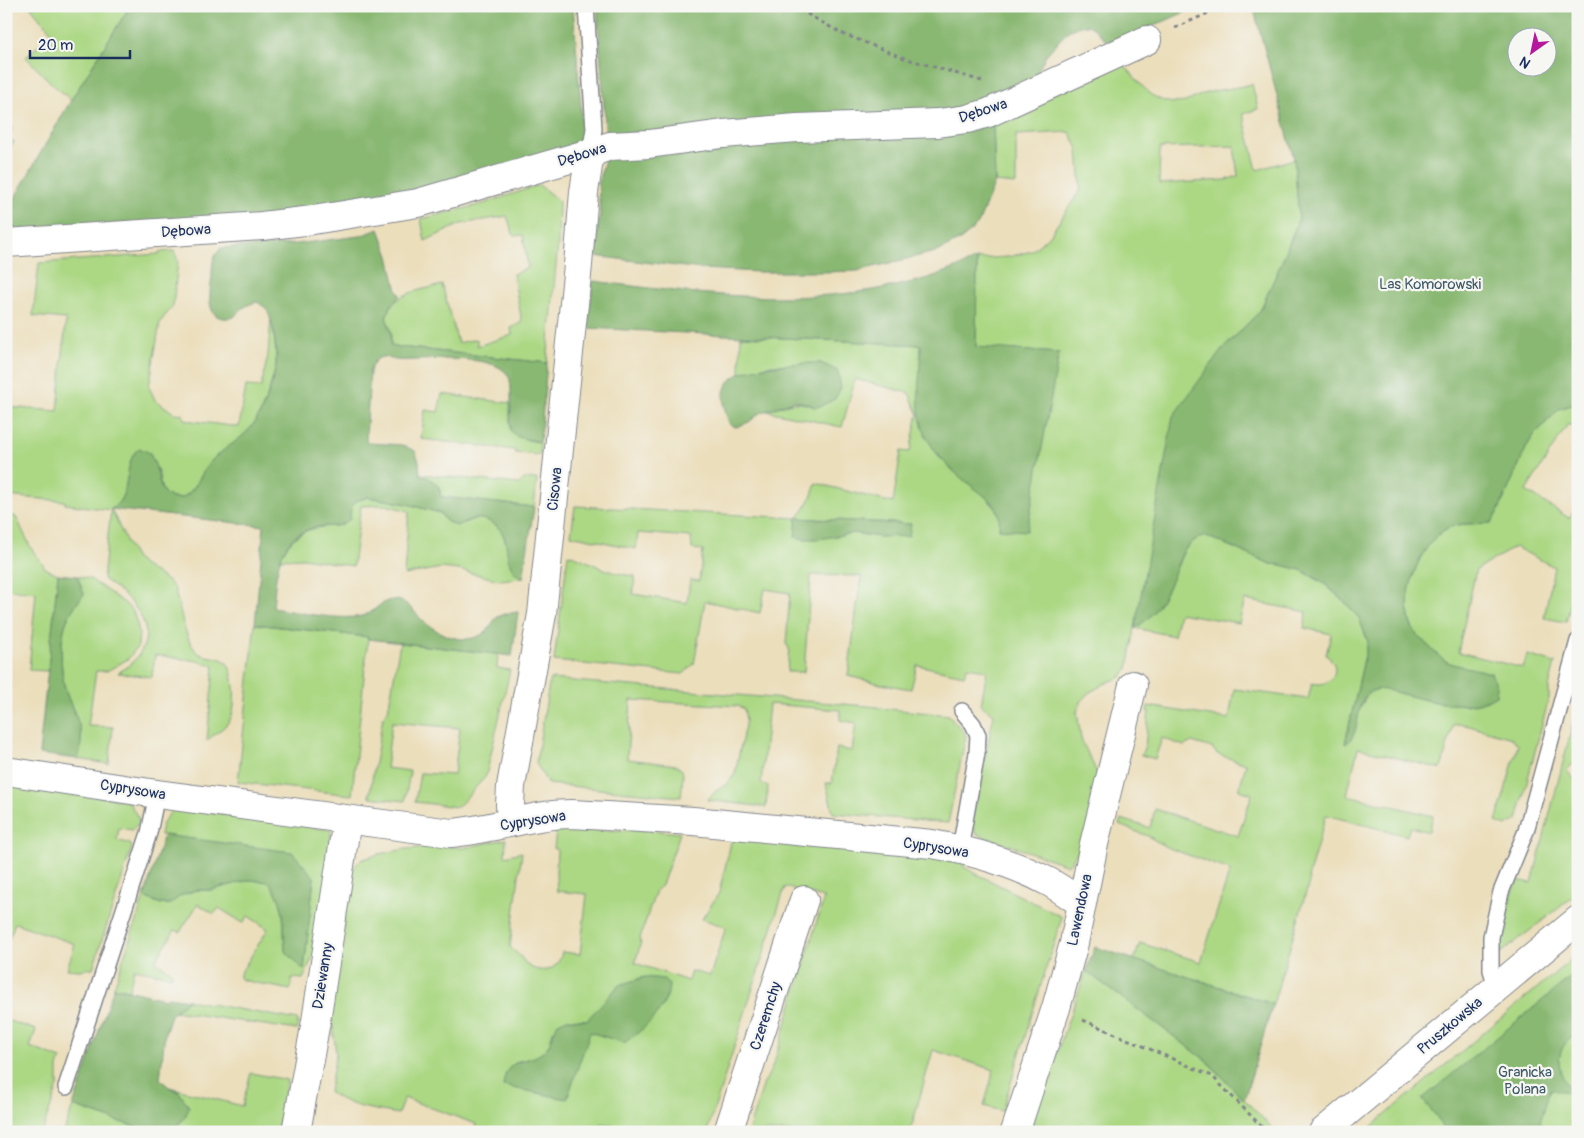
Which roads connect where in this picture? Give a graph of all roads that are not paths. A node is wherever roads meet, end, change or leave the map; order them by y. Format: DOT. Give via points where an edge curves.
graph roads {
  1 [pos="586,6"];
  2 [pos="1147,40"];
  3 [pos="590,153"];
  4 [pos="6,243"];
  5 [pos="1578,640"];
  6 [pos="1134,685"];
  7 [pos="962,711"];
  8 [pos="6,771"];
  9 [pos="157,794"];
  10 [pos="347,820"];
  11 [pos="511,822"];
  12 [pos="960,849"];
  13 [pos="804,900"];
  14 [pos="1082,903"];
  15 [pos="1578,920"];
  16 [pos="1496,987"];
  17 [pos="66,1087"];
  18 [pos="296,1132"];
  19 [pos="728,1132"];
  20 [pos="1015,1132"];
  21 [pos="1323,1132"];
  1 -- 3 [label="lane" via="594,129"];
  2 -- 3 [label="street, Dębowa" via="1028,95 967,119 733,133 610,146"];
  3 -- 4 [label="street, Dębowa" via="418,203 388,208 262,226"];
  3 -- 11 [label="street, Cisowa" via="542,614 511,786"];
  5 -- 16 [label="lane" via="1526,831 1501,892 1491,937 1491,970"];
  6 -- 14 [label="street, Lawendowa"];
  7 -- 12 [label="lane" via="974,724 978,735"];
  8 -- 9 [label="street, Cyprysowa"];
  9 -- 10 [label="street, Cyprysowa"];
  9 -- 17 [label="lane" via="149,833"];
  10 -- 11 [label="street, Cyprysowa" via="451,833"];
  10 -- 18 [label="street, Dziewanny"];
  11 -- 12 [label="street, Cyprysowa" via="555,814 693,821"];
  12 -- 14 [label="street, Cyprysowa" via="1013,865"];
  13 -- 19 [label="street, Czeremchy"];
  14 -- 20 [label="street, Lawendowa" via="1056,1008"];
  15 -- 16 [label="street, Pruszkowska"];
  16 -- 21 [label="street, Pruszkowska"];
}
